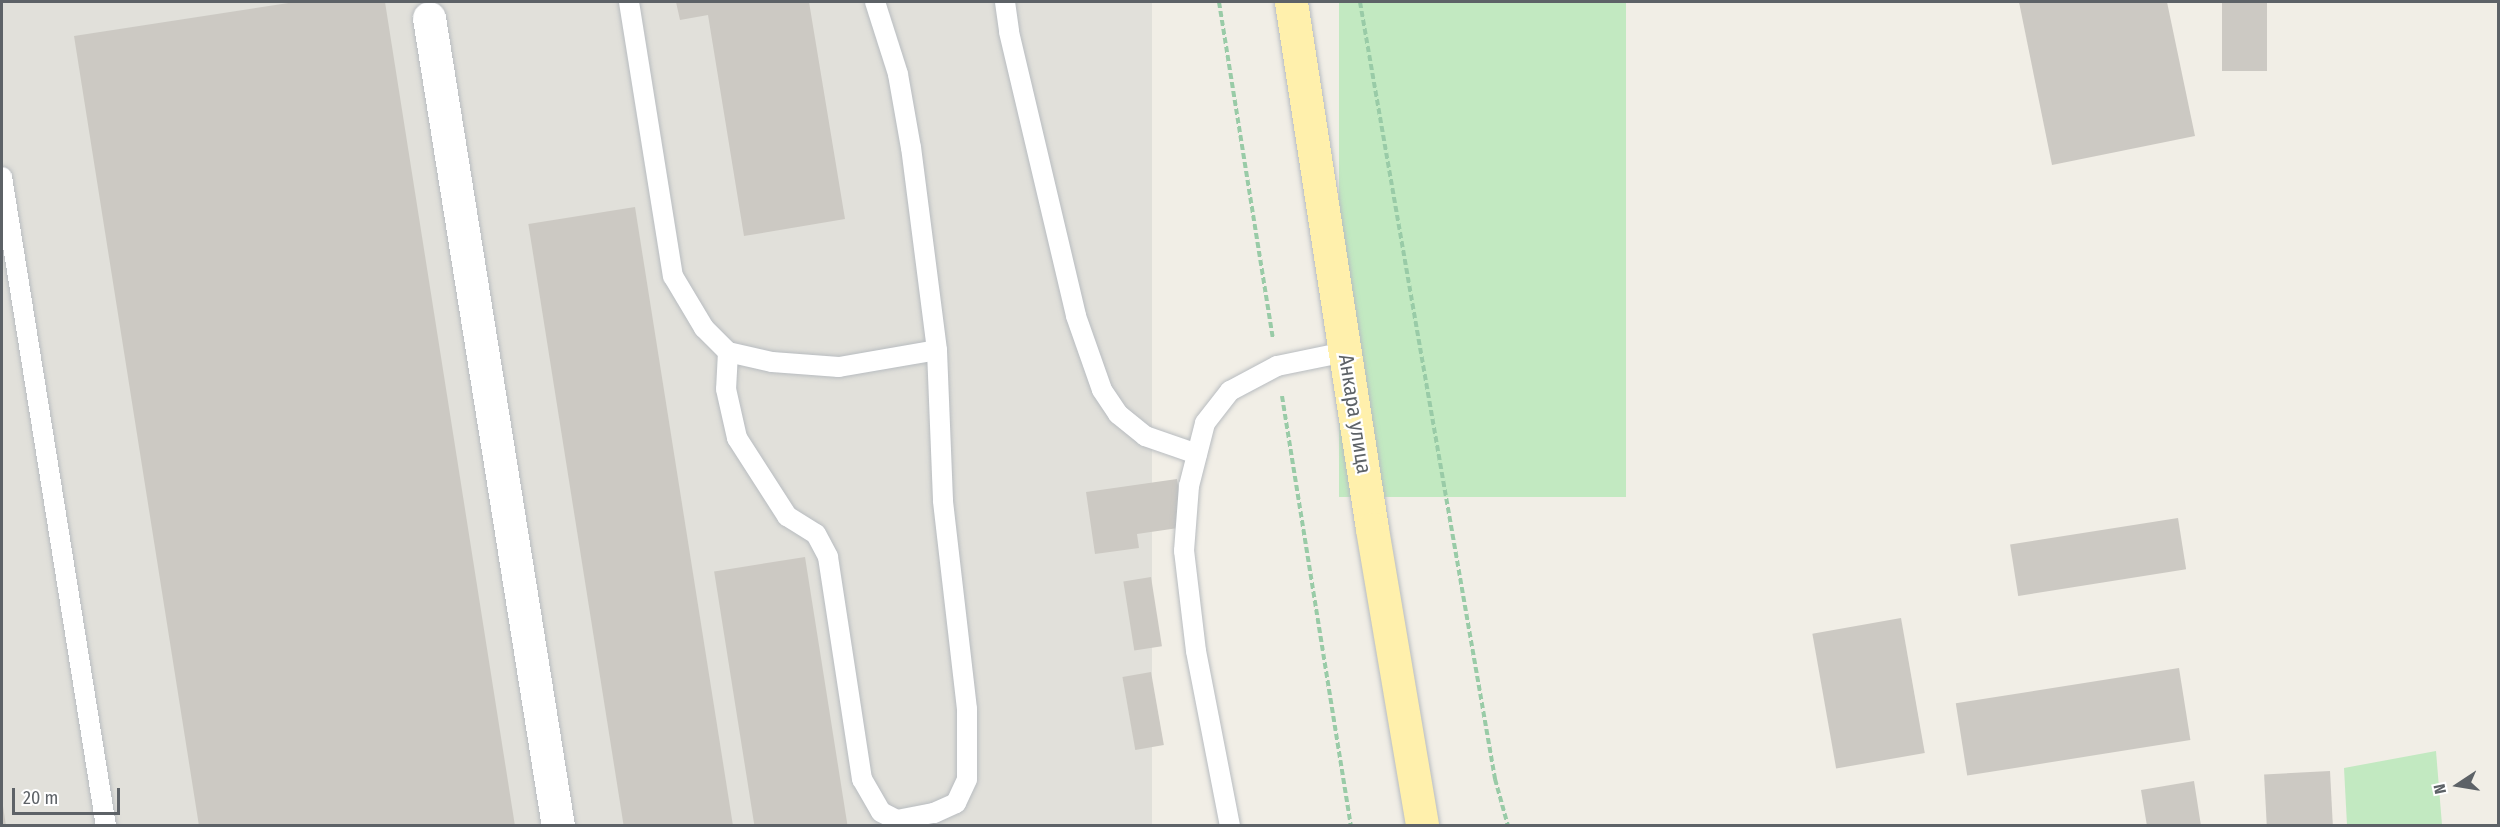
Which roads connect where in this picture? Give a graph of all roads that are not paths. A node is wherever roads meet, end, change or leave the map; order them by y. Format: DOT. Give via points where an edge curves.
graph roads {
  1 [pos="629,2"];
  2 [pos="1005,2"];
  3 [pos="1291,2"];
  4 [pos="875,3"];
  5 [pos="429,18"];
  6 [pos="2,177"];
  7 [pos="937,350"];
  8 [pos="728,352"];
  9 [pos="1345,352"];
  10 [pos="1197,454"];
  11 [pos="106,825"];
  12 [pos="558,825"];
  13 [pos="1230,825"];
  14 [pos="1422,825"];
  1 -- 8 [label="lane" via="673,276 704,328"];
  2 -- 10 [label="lane" via="1076,316 1102,390 1118,414 1145,436"];
  3 -- 9 [label="main road, Анкара улица"];
  4 -- 7 [label="lane" via="898,74"];
  5 -- 12 [label="street"];
  6 -- 11 [label="lane"];
  7 -- 8 [label="lane" via="839,367 772,362"];
  7 -- 8 [label="lane" via="943,500 967,709 967,779 956,803 934,813 897,820 881,812 862,778 828,557 816,534 787,516 737,438 726,389"];
  9 -- 10 [label="lane" via="1277,366 1230,391 1205,423"];
  9 -- 14 [label="main road, Анкара улица"];
  10 -- 13 [label="lane" via="1189,486 1184,551 1196,651"];
}
